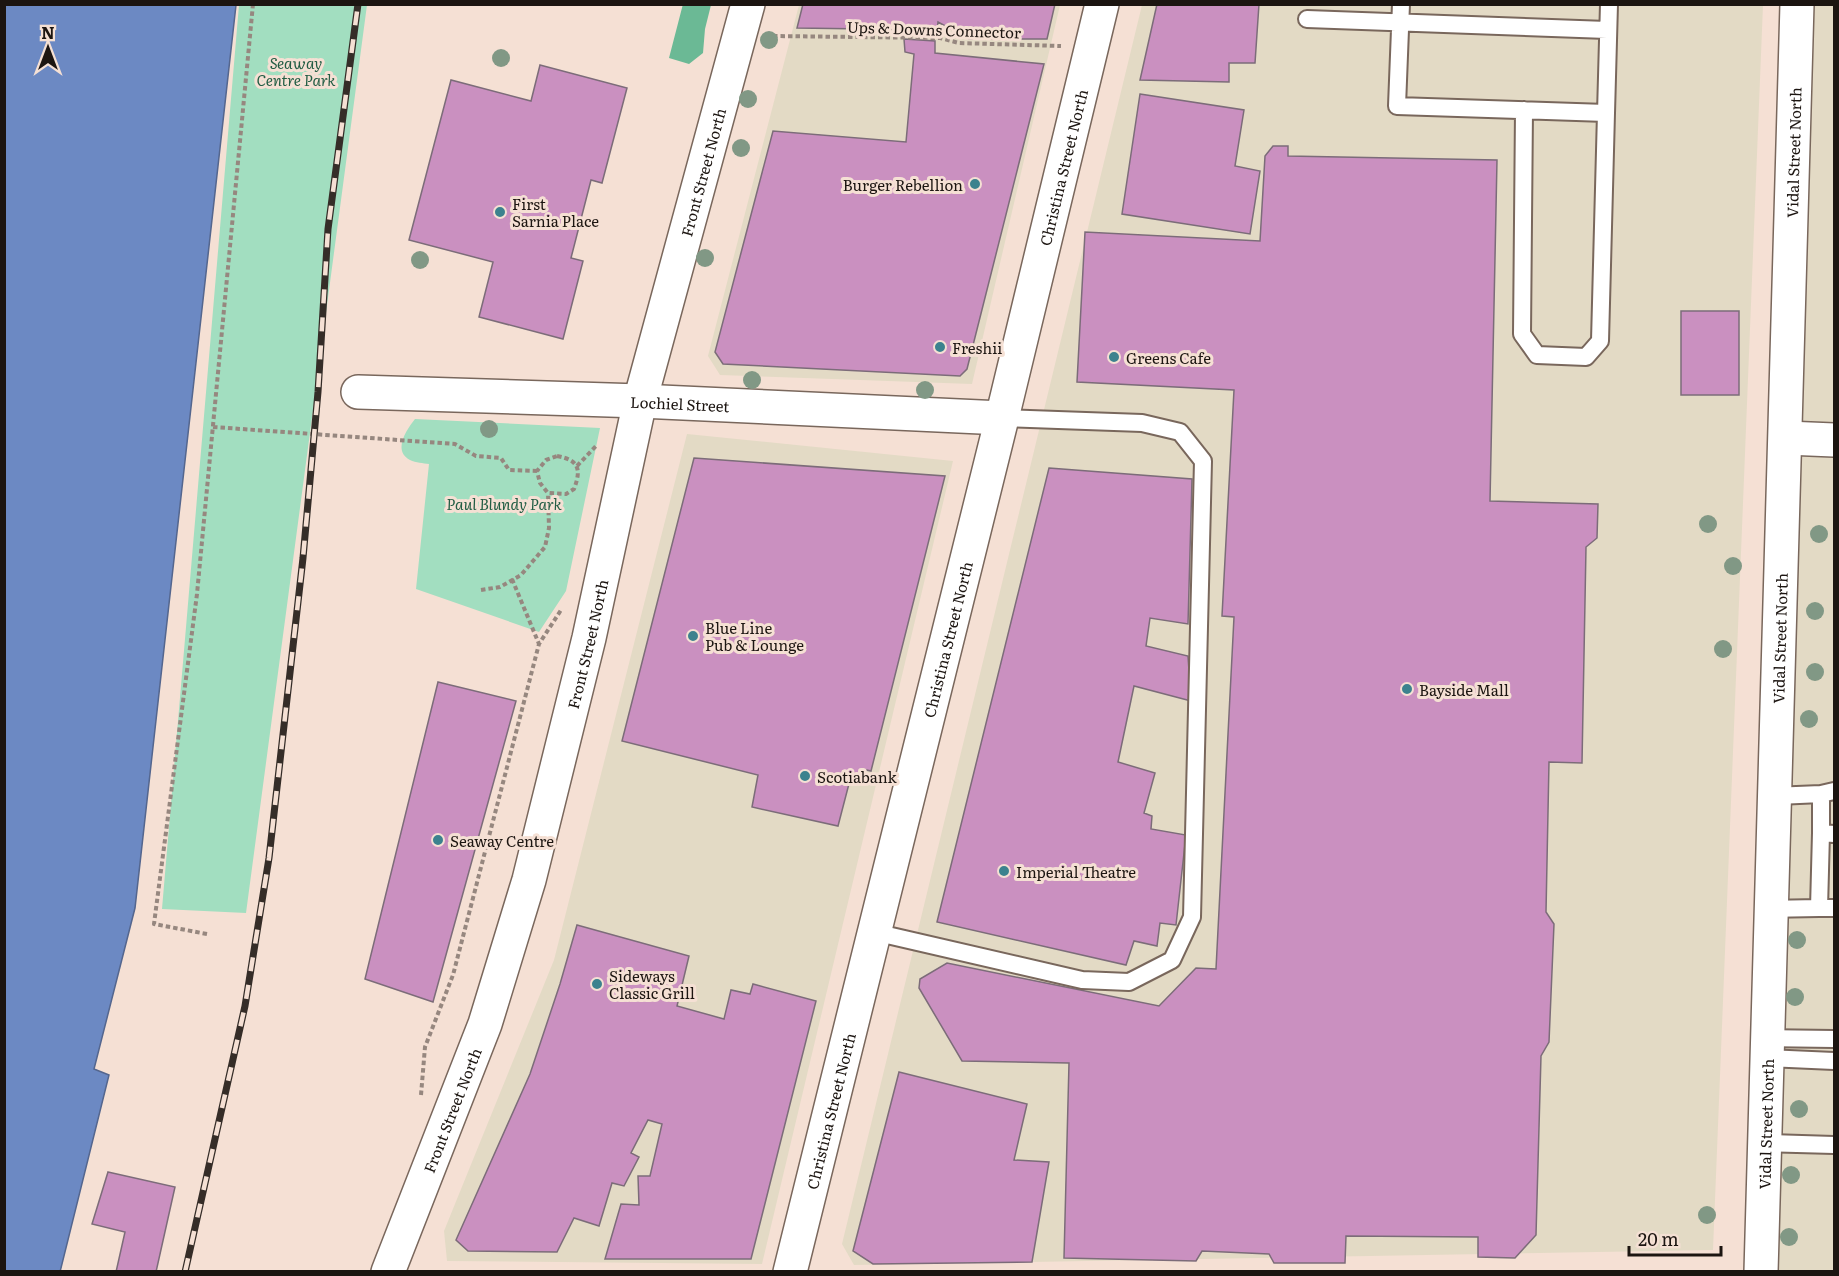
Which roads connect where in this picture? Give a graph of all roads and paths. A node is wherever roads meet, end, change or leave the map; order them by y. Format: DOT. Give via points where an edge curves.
graph roads {
  1 [pos="253,4"];
  2 [pos="748,4"];
  3 [pos="1102,4"];
  4 [pos="1609,4"];
  5 [pos="1797,4"];
  6 [pos="1400,13"];
  7 [pos="1307,19"];
  8 [pos="1607,30"];
  9 [pos="740,36"];
  10 [pos="1092,48"];
  11 [pos="1524,110"];
  12 [pos="1605,113"];
  13 [pos="358,392"];
  14 [pos="640,401"];
  15 [pos="1002,418"];
  16 [pos="213,427"];
  17 [pos="604,438"];
  18 [pos="1785,438"];
  19 [pos="1834,440"];
  20 [pos="577,466"];
  21 [pos="537,471"];
  22 [pos="548,493"];
  23 [pos="512,579"];
  24 [pos="481,590"];
  25 [pos="563,607"];
  26 [pos="539,644"];
  27 [pos="1828,793"];
  28 [pos="1775,796"];
  29 [pos="1828,833"];
  30 [pos="1827,908"];
  31 [pos="1772,909"];
  32 [pos="874,932"];
  33 [pos="207,934"];
  34 [pos="1834,1039"];
  35 [pos="1768,1048"];
  36 [pos="1834,1060"];
  37 [pos="421,1101"];
  38 [pos="1765,1143"];
  39 [pos="1834,1145"];
  40 [pos="388,1272"];
  41 [pos="790,1272"];
  42 [pos="1761,1272"];
  1 -- 16 [label="path"];
  2 -- 9 [label="street, Front Street North"];
  3 -- 10 [label="street, Christina Street North"];
  4 -- 8 [label="lane"];
  5 -- 18 [label="street, Vidal Street North"];
  6 -- 7 [label="lane"];
  6 -- 8 [label="lane"];
  6 -- 11 [label="lane" via="1397,106"];
  8 -- 12 [label="lane"];
  9 -- 10 [label="path, Ups & Downs Connector" via="930,37 959,43"];
  9 -- 14 [label="street, Front Street North"];
  10 -- 15 [label="street, Christina Street North"];
  11 -- 12 [label="lane"];
  11 -- 12 [label="lane" via="1522,334 1537,355 1586,357 1600,341"];
  13 -- 14 [label="street, Lochiel Street"];
  14 -- 15 [label="street, Lochiel Street"];
  14 -- 40 [label="street, Front Street North" via="589,638 529,880 485,1024"];
  15 -- 32 [label="street, Christina Street North"];
  15 -- 32 [label="lane" via="1142,423 1180,432 1203,461 1192,917 1172,960 1129,982 1082,980"];
  16 -- 21 [label="path" via="455,444 476,456 501,458 509,470"];
  16 -- 33 [label="path" via="197,594 154,924"];
  17 -- 20 [label="path"];
  18 -- 19 [label="street"];
  18 -- 28 [label="street, Vidal Street North"];
  20 -- 21 [label="path" via="557,456 546,460"];
  20 -- 22 [label="path" via="574,489 566,494"];
  21 -- 22 [label="path"];
  22 -- 23 [label="path" via="545,547 521,576"];
  23 -- 24 [label="path" via="500,587"];
  23 -- 26 [label="path"];
  25 -- 26 [label="path"];
  26 -- 37 [label="path" via="453,975 425,1047"];
  27 -- 28 [label="lane"];
  27 -- 29 [label="lane"];
  28 -- 31 [label="street, Vidal Street North"];
  29 -- 30 [label="lane"];
  30 -- 31 [label="lane"];
  31 -- 35 [label="street, Vidal Street North"];
  32 -- 41 [label="street, Christina Street North"];
  34 -- 35 [label="lane"];
  35 -- 36 [label="lane"];
  35 -- 38 [label="street, Vidal Street North"];
  38 -- 39 [label="lane"];
  38 -- 42 [label="street, Vidal Street North"];
}
